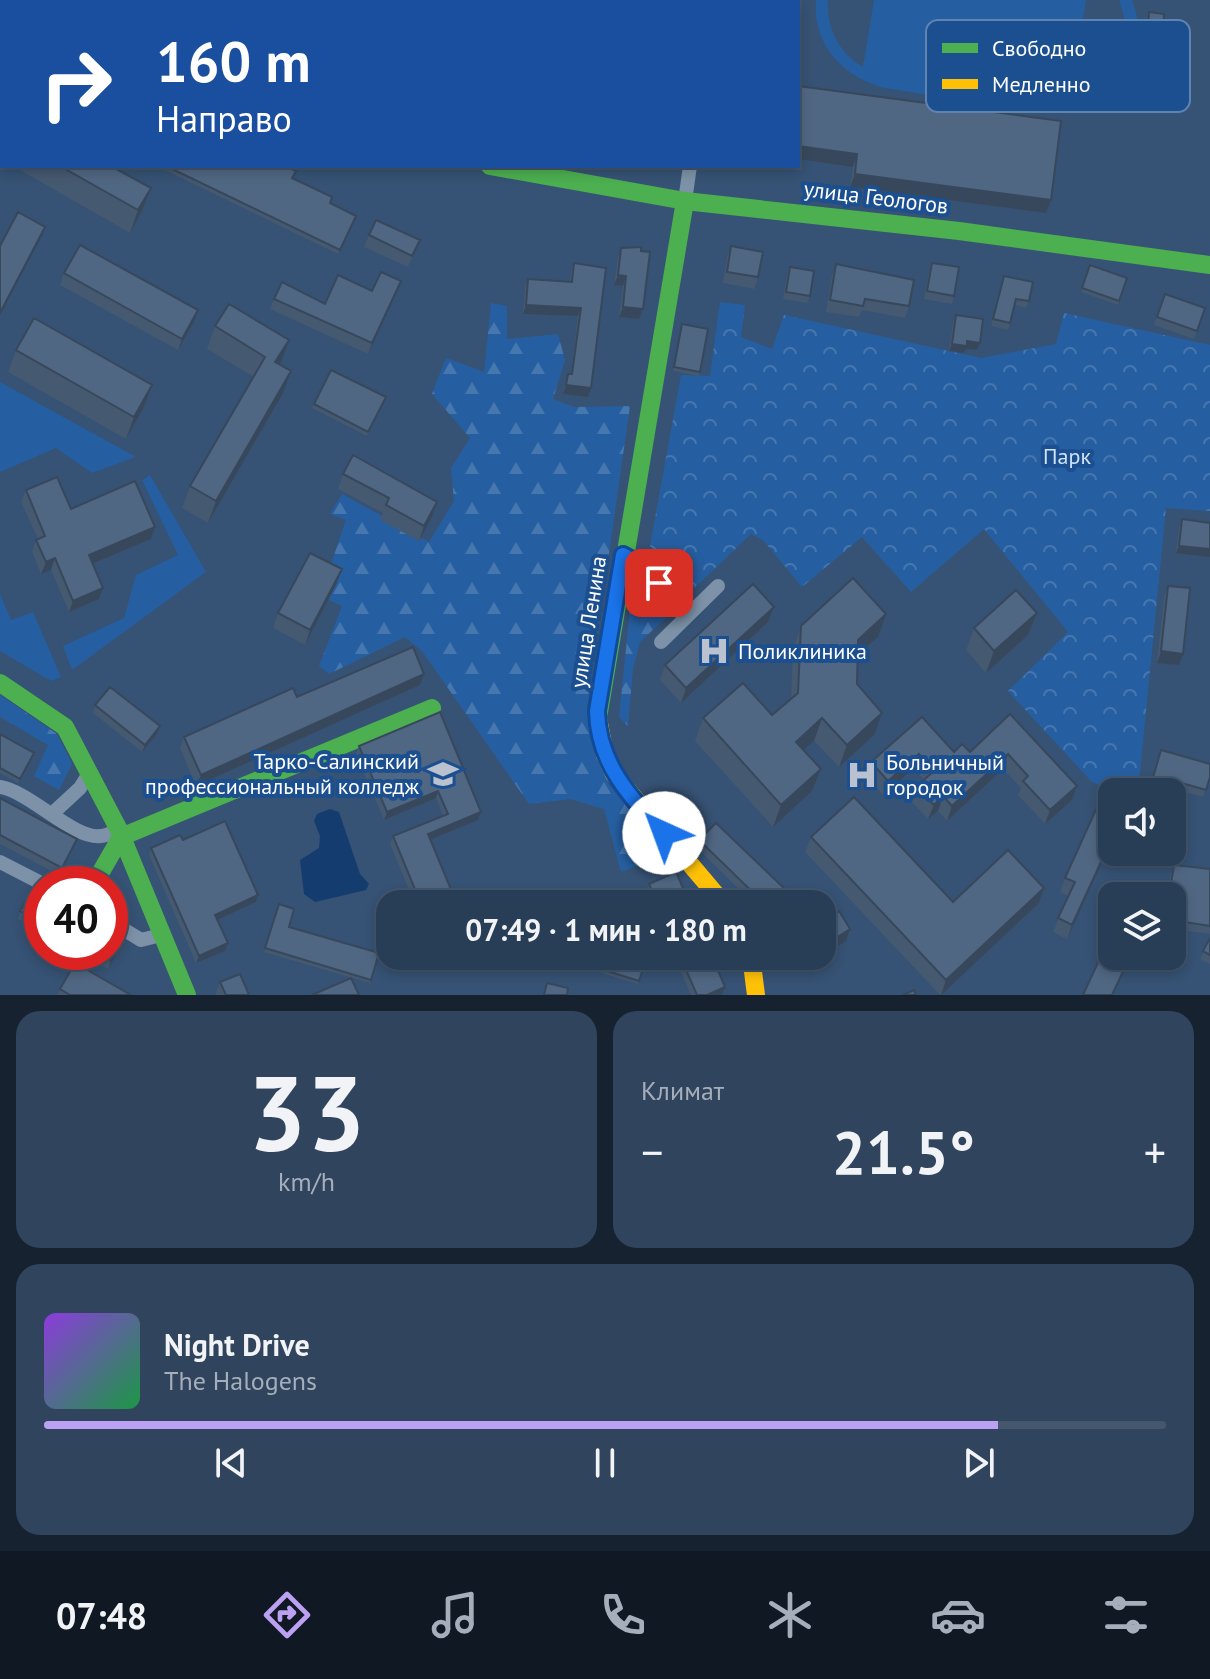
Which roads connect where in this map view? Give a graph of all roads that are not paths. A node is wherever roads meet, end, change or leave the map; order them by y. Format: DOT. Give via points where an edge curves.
graph roads {
  1 [pos="501,168"];
  2 [pos="690,168"];
  3 [pos="685,201"];
  4 [pos="1210,265"];
  5 [pos="623,555"];
  6 [pos="718,586"];
  7 [pos="688,615"];
  8 [pos="661,642"];
  9 [pos="0,683"];
  10 [pos="432,708"];
  11 [pos="90,772"];
  12 [pos="0,787"];
  13 [pos="53,813"];
  14 [pos="120,834"];
  15 [pos="0,862"];
  16 [pos="103,866"];
  17 [pos="24,874"];
  18 [pos="713,890"];
  19 [pos="128,932"];
  20 [pos="161,935"];
  21 [pos="753,970"];
  22 [pos="187,995"];
  23 [pos="756,995"];
  1 -- 3 [label="street, улица Геологов"];
  2 -- 3 [label="street, улица Ленина"];
  3 -- 4 [label="street, улица Геологов"];
  3 -- 5 [label="street, улица Ленина"];
  5 -- 7 [label="street" via="644,567"];
  5 -- 18 [label="street, улица Ленина" via="597,711 598,735 630,796"];
  6 -- 7 [label="street"];
  7 -- 8 [label="street"];
  9 -- 11 [label="street" via="58,720"];
  10 -- 14 [label="street"];
  11 -- 13 [label="street"];
  11 -- 14 [label="street"];
  12 -- 13 [label="street"];
  13 -- 14 [label="street" via="98,837"];
  14 -- 16 [label="street"];
  14 -- 20 [label="street"];
  15 -- 17 [label="street"];
  19 -- 20 [label="street" via="141,940"];
  20 -- 22 [label="street"];
  21 -- 23 [label="street"];
}
